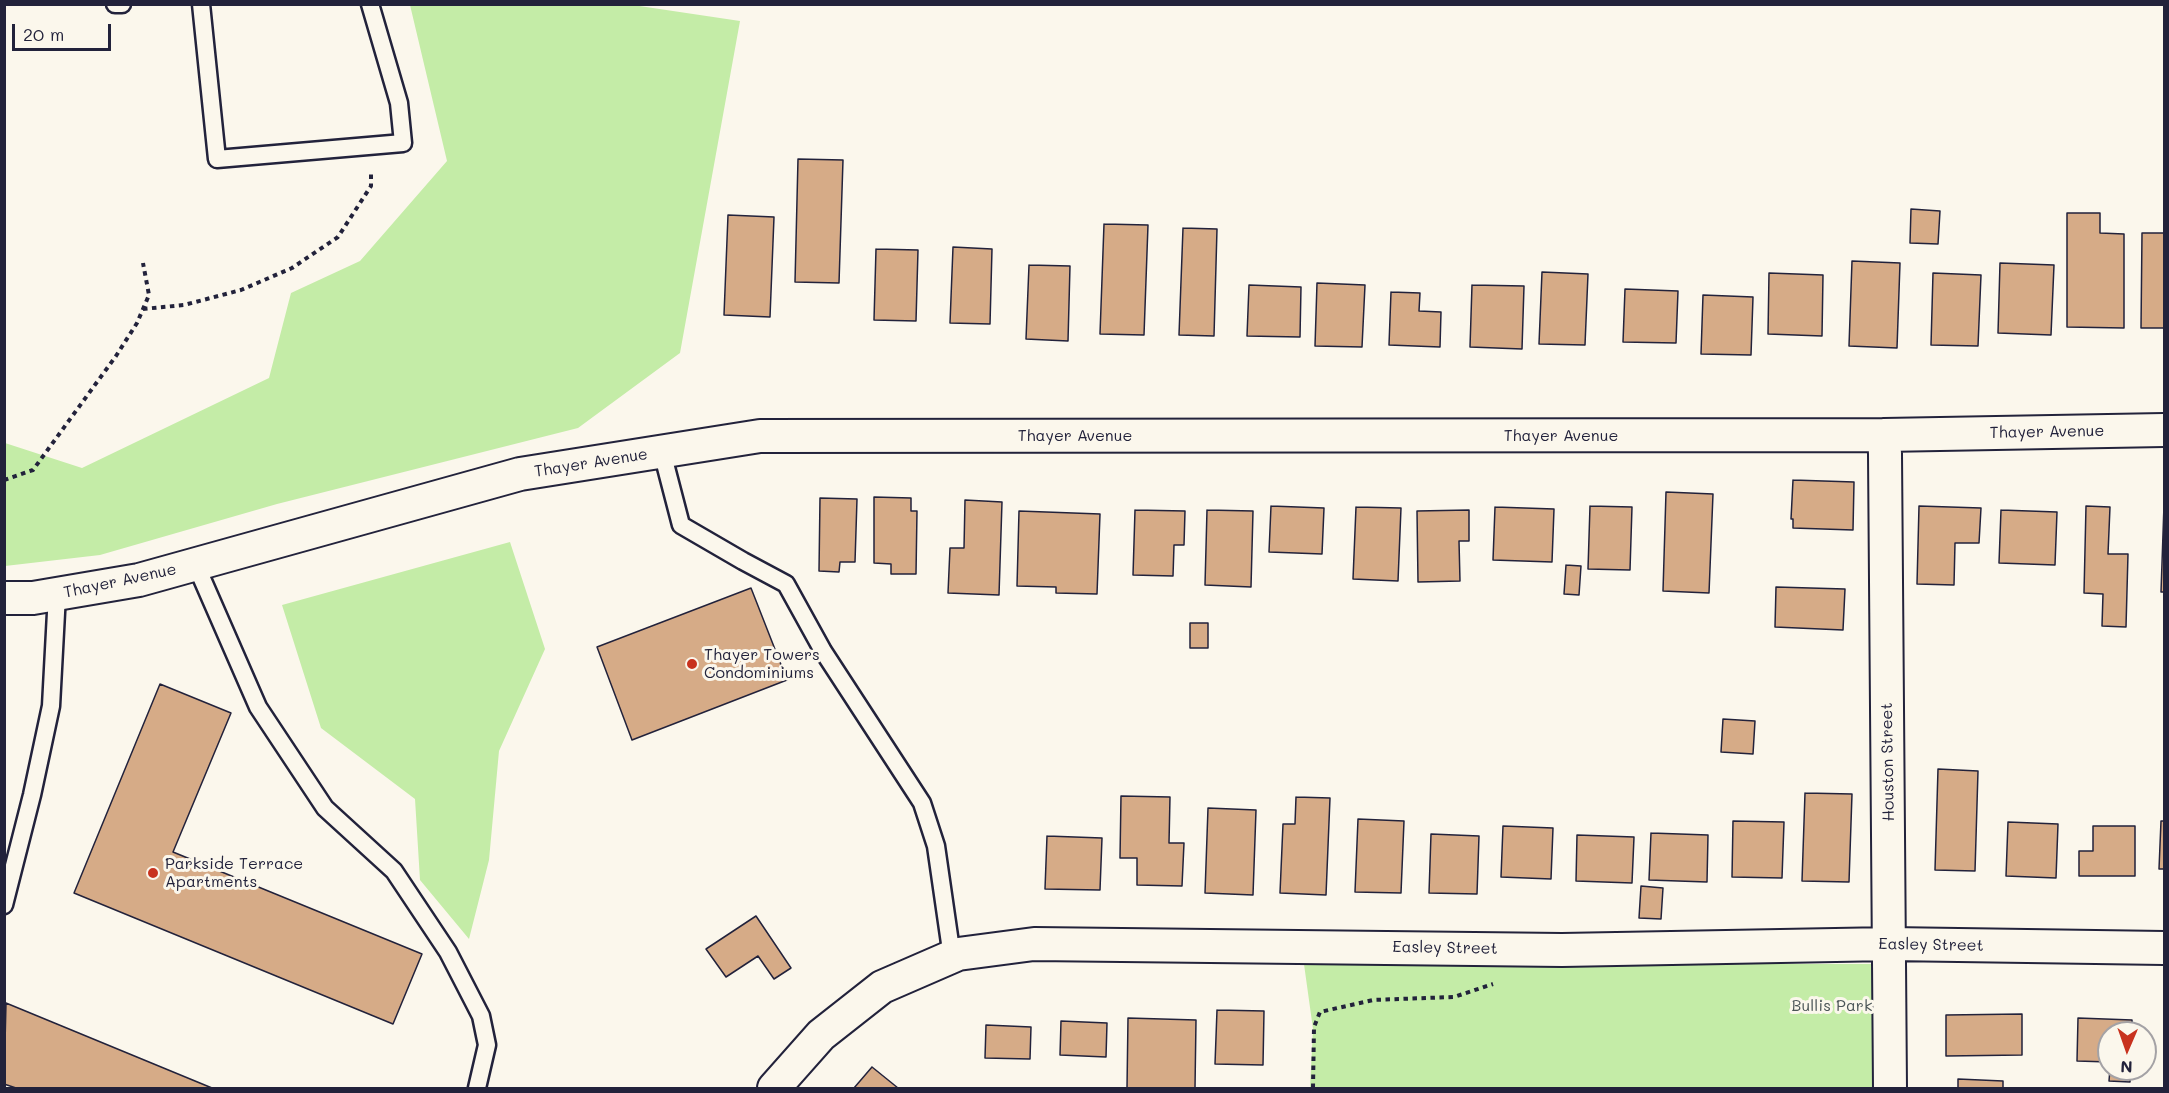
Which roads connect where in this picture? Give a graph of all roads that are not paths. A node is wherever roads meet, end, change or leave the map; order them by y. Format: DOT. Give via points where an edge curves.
graph roads {
  1 [pos="115,4"];
  2 [pos="122,4"];
  3 [pos="201,4"];
  4 [pos="370,4"];
  5 [pos="2164,430"];
  6 [pos="1884,435"];
  7 [pos="662,452"];
  8 [pos="196,565"];
  9 [pos="57,594"];
  10 [pos="4,598"];
  11 [pos="4,905"];
  12 [pos="1890,944"];
  13 [pos="2164,948"];
  14 [pos="952,957"];
  15 [pos="477,1089"];
  16 [pos="774,1089"];
  17 [pos="1890,1089"];
  1 -- 2 [label="lane"];
  3 -- 4 [label="lane" via="217,159 403,143 399,103"];
  5 -- 6 [label="street, Thayer Avenue"];
  6 -- 7 [label="street, Thayer Avenue" via="760,436"];
  6 -- 12 [label="street, Houston Street"];
  7 -- 8 [label="street, Thayer Avenue" via="520,474"];
  7 -- 14 [label="lane" via="681,525 786,584 823,651 922,803 936,846"];
  8 -- 9 [label="street, Thayer Avenue" via="139,580"];
  8 -- 15 [label="lane" via="258,707 325,808 394,871 448,952 481,1016 487,1045"];
  9 -- 10 [label="street, Thayer Avenue"];
  9 -- 11 [label="lane" via="51,706"];
  12 -- 13 [label="street, Easley Street"];
  12 -- 14 [label="street, Easley Street" via="1562,950 1034,944"];
  12 -- 17 [label="street, Houston Street"];
  14 -- 16 [label="street, Easley Street" via="882,987 822,1035"];
}
